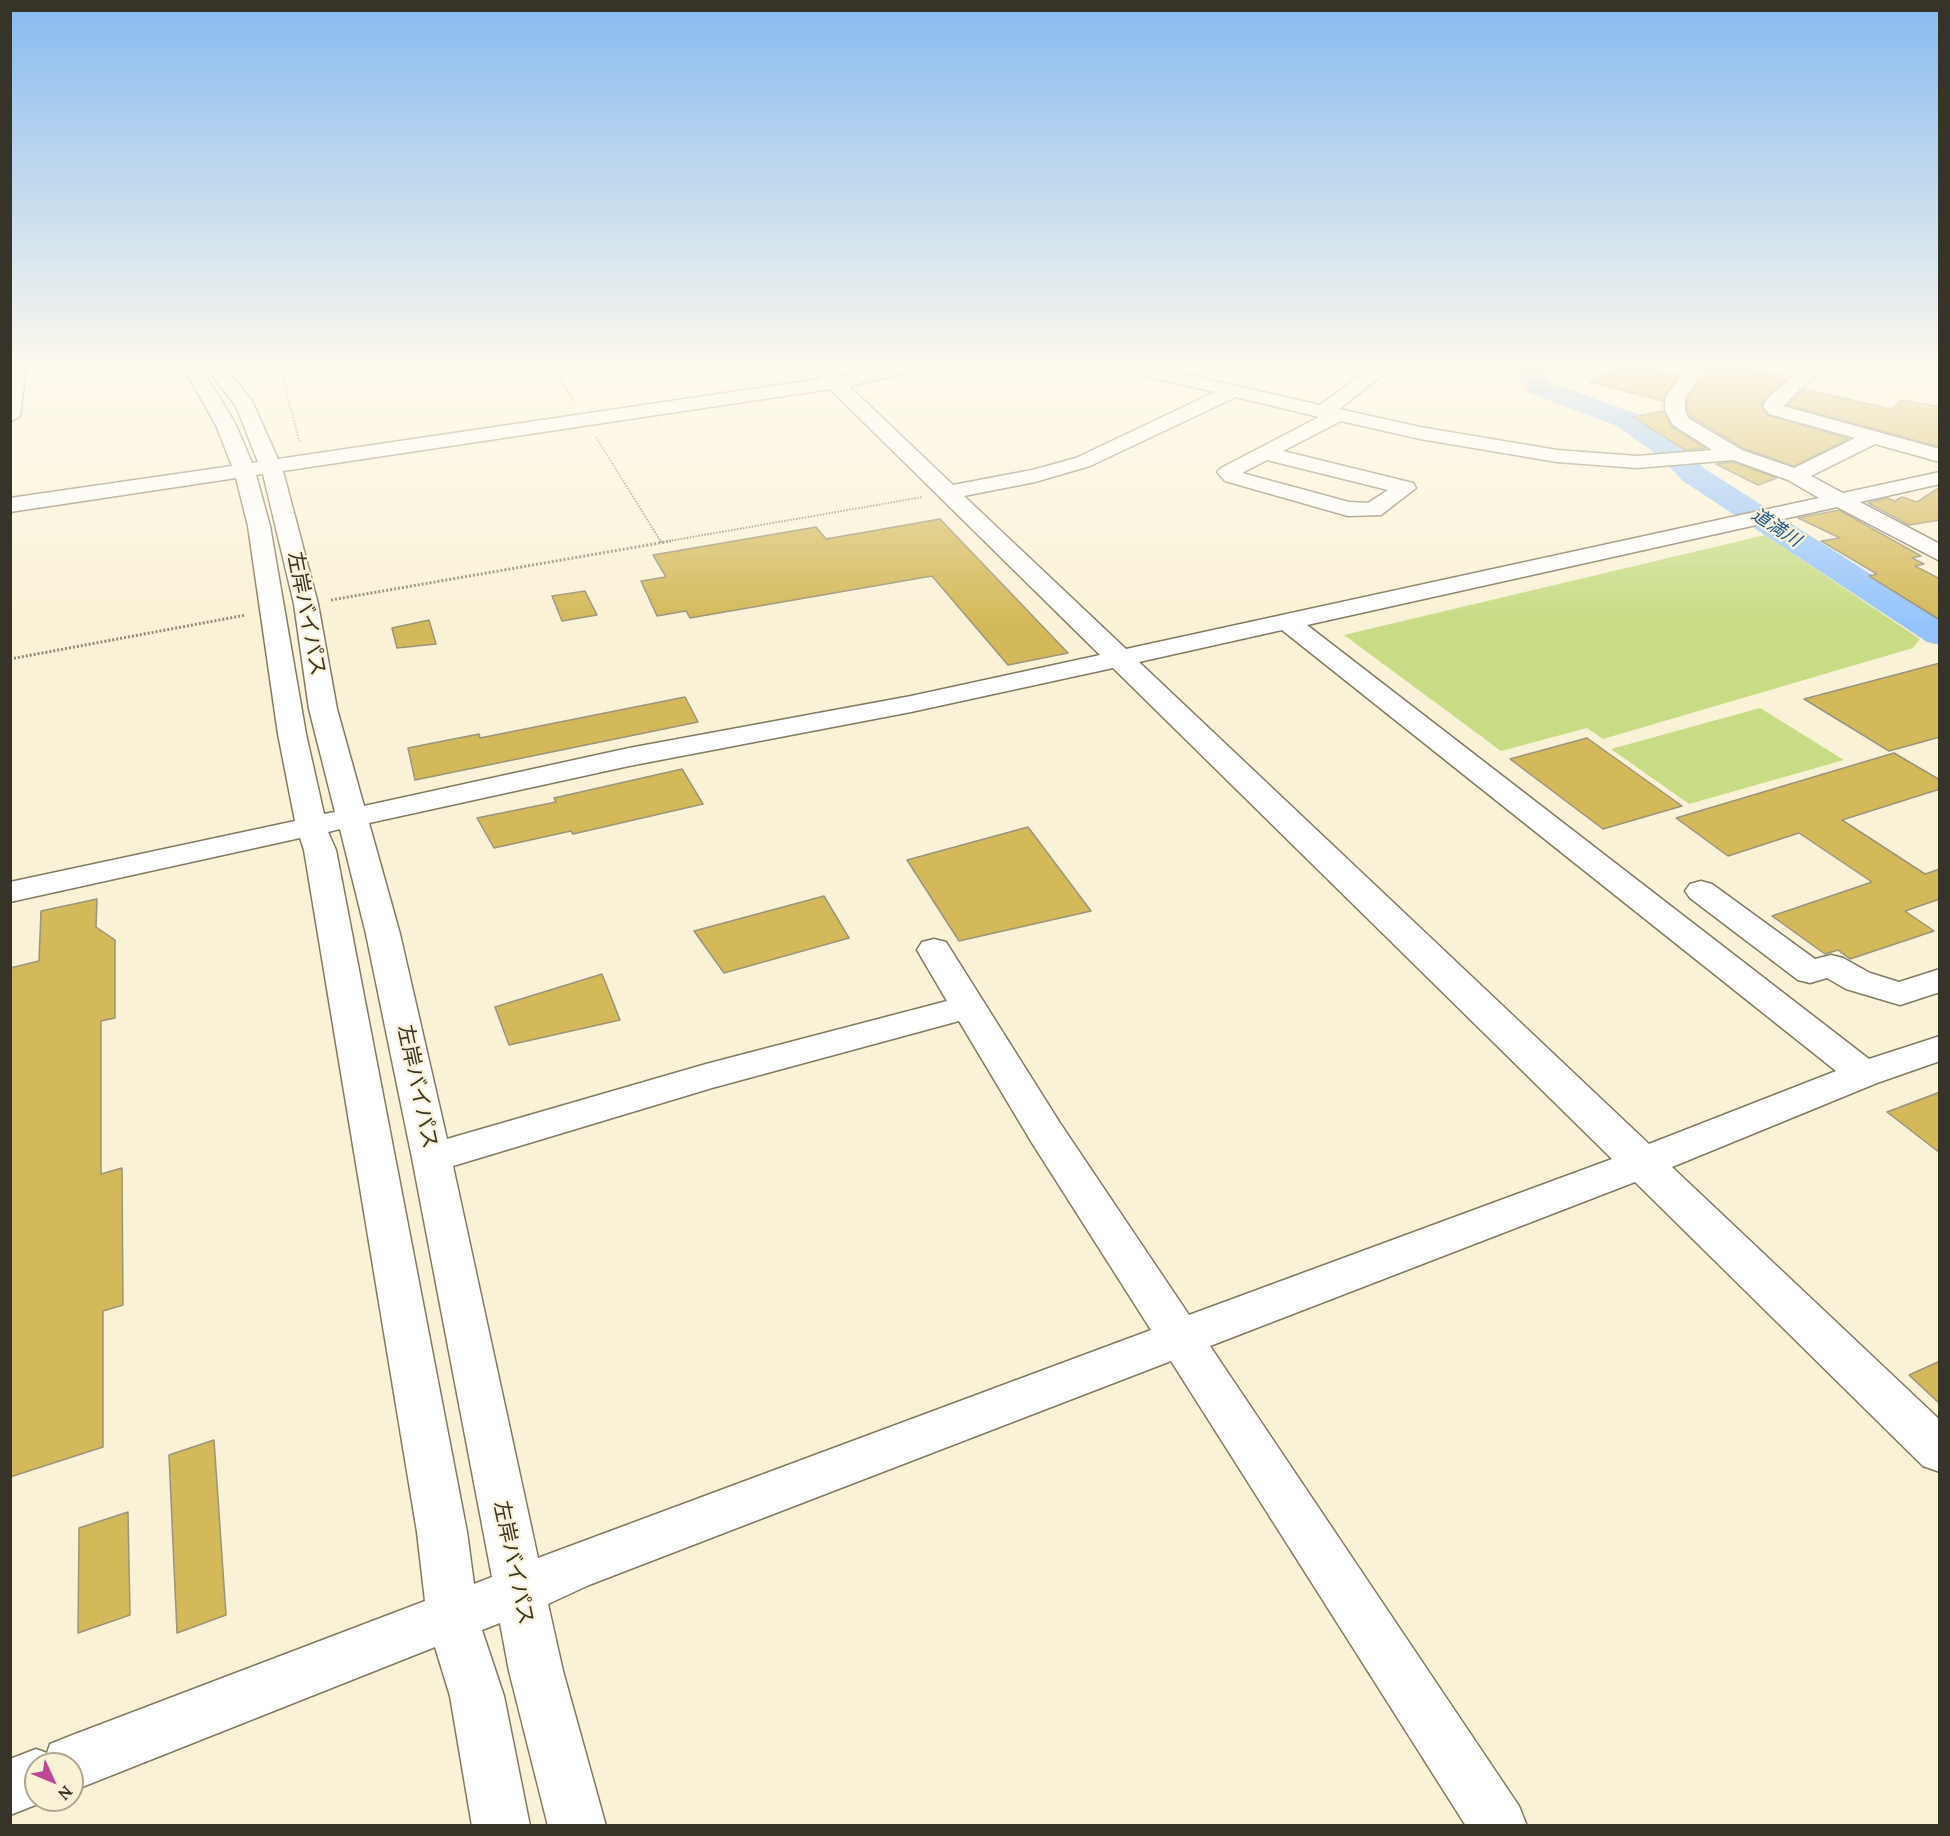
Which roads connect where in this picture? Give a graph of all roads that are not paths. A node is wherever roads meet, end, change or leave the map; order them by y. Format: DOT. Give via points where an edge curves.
graph roads {
  1 [pos="245,451"];
  2 [pos="254,451"];
  3 [pos="375,451"];
  4 [pos="902,451"];
  5 [pos="1107,451"];
  6 [pos="1268,451"];
  7 [pos="1530,451"];
  8 [pos="1729,451"];
  9 [pos="1846,451"];
  10 [pos="1920,451"];
  11 [pos="1264,453"];
  12 [pos="1735,454"];
  13 [pos="1940,456"];
  14 [pos="257,468"];
  15 [pos="1795,476"];
  16 [pos="1940,478"];
  17 [pos="945,493"];
  18 [pos="1842,501"];
  19 [pos="10,505"];
  20 [pos="1940,554"];
  21 [pos="1285,620"];
  22 [pos="1120,657"];
  23 [pos="351,818"];
  24 [pos="311,826"];
  25 [pos="1701,891"];
  26 [pos="10,892"];
  27 [pos="934,950"];
  28 [pos="1940,980"];
  29 [pos="968,1007"];
  30 [pos="1940,1048"];
  31 [pos="1864,1074"];
  32 [pos="432,1158"];
  33 [pos="1642,1163"];
  34 [pos="1179,1338"];
  35 [pos="1940,1451"];
  36 [pos="519,1592"];
  37 [pos="453,1616"];
  38 [pos="84,1759"];
  39 [pos="501,1826"];
  40 [pos="577,1826"];
  41 [pos="1499,1826"];
  1 -- 14 [label="street, 左岸バイパス"];
  2 -- 14 [label="street, 左岸バイパス"];
  3 -- 14 [label="street"];
  4 -- 17 [label="street"];
  5 -- 17 [label="street" via="1035,476"];
  6 -- 11 [label="street"];
  7 -- 12 [label="street" via="1637,462"];
  8 -- 12 [label="street"];
  9 -- 15 [label="street"];
  10 -- 13 [label="street"];
  11 -- 11 [label="street" via="1228,472 1232,477 1348,509 1373,510 1405,488"];
  12 -- 15 [label="street"];
  14 -- 19 [label="street"];
  14 -- 23 [label="street, 左岸バイパス" via="276,480"];
  14 -- 24 [label="street, 左岸バイパス" via="259,526 286,700"];
  15 -- 18 [label="street"];
  16 -- 18 [label="street"];
  17 -- 22 [label="street"];
  18 -- 20 [label="street"];
  18 -- 21 [label="street"];
  21 -- 22 [label="street"];
  21 -- 31 [label="street"];
  22 -- 23 [label="street"];
  22 -- 33 [label="street"];
  23 -- 24 [label="street"];
  23 -- 32 [label="street, 左岸バイパス" via="383,934"];
  24 -- 26 [label="street"];
  24 -- 37 [label="street, 左岸バイパス" via="322,862 442,1532"];
  25 -- 28 [label="street" via="1810,972 1831,966 1858,981 1900,994"];
  27 -- 29 [label="street"];
  29 -- 32 [label="street" via="706,1077"];
  29 -- 34 [label="street"];
  30 -- 31 [label="street"];
  31 -- 33 [label="street"];
  32 -- 36 [label="street, 左岸バイパス"];
  33 -- 34 [label="street"];
  33 -- 35 [label="street"];
  34 -- 36 [label="street" via="572,1568"];
  34 -- 41 [label="street"];
  36 -- 37 [label="street"];
  36 -- 40 [label="street, 左岸バイパス"];
  37 -- 38 [label="street"];
  37 -- 39 [label="street, 左岸バイパス" via="477,1695"];
}
